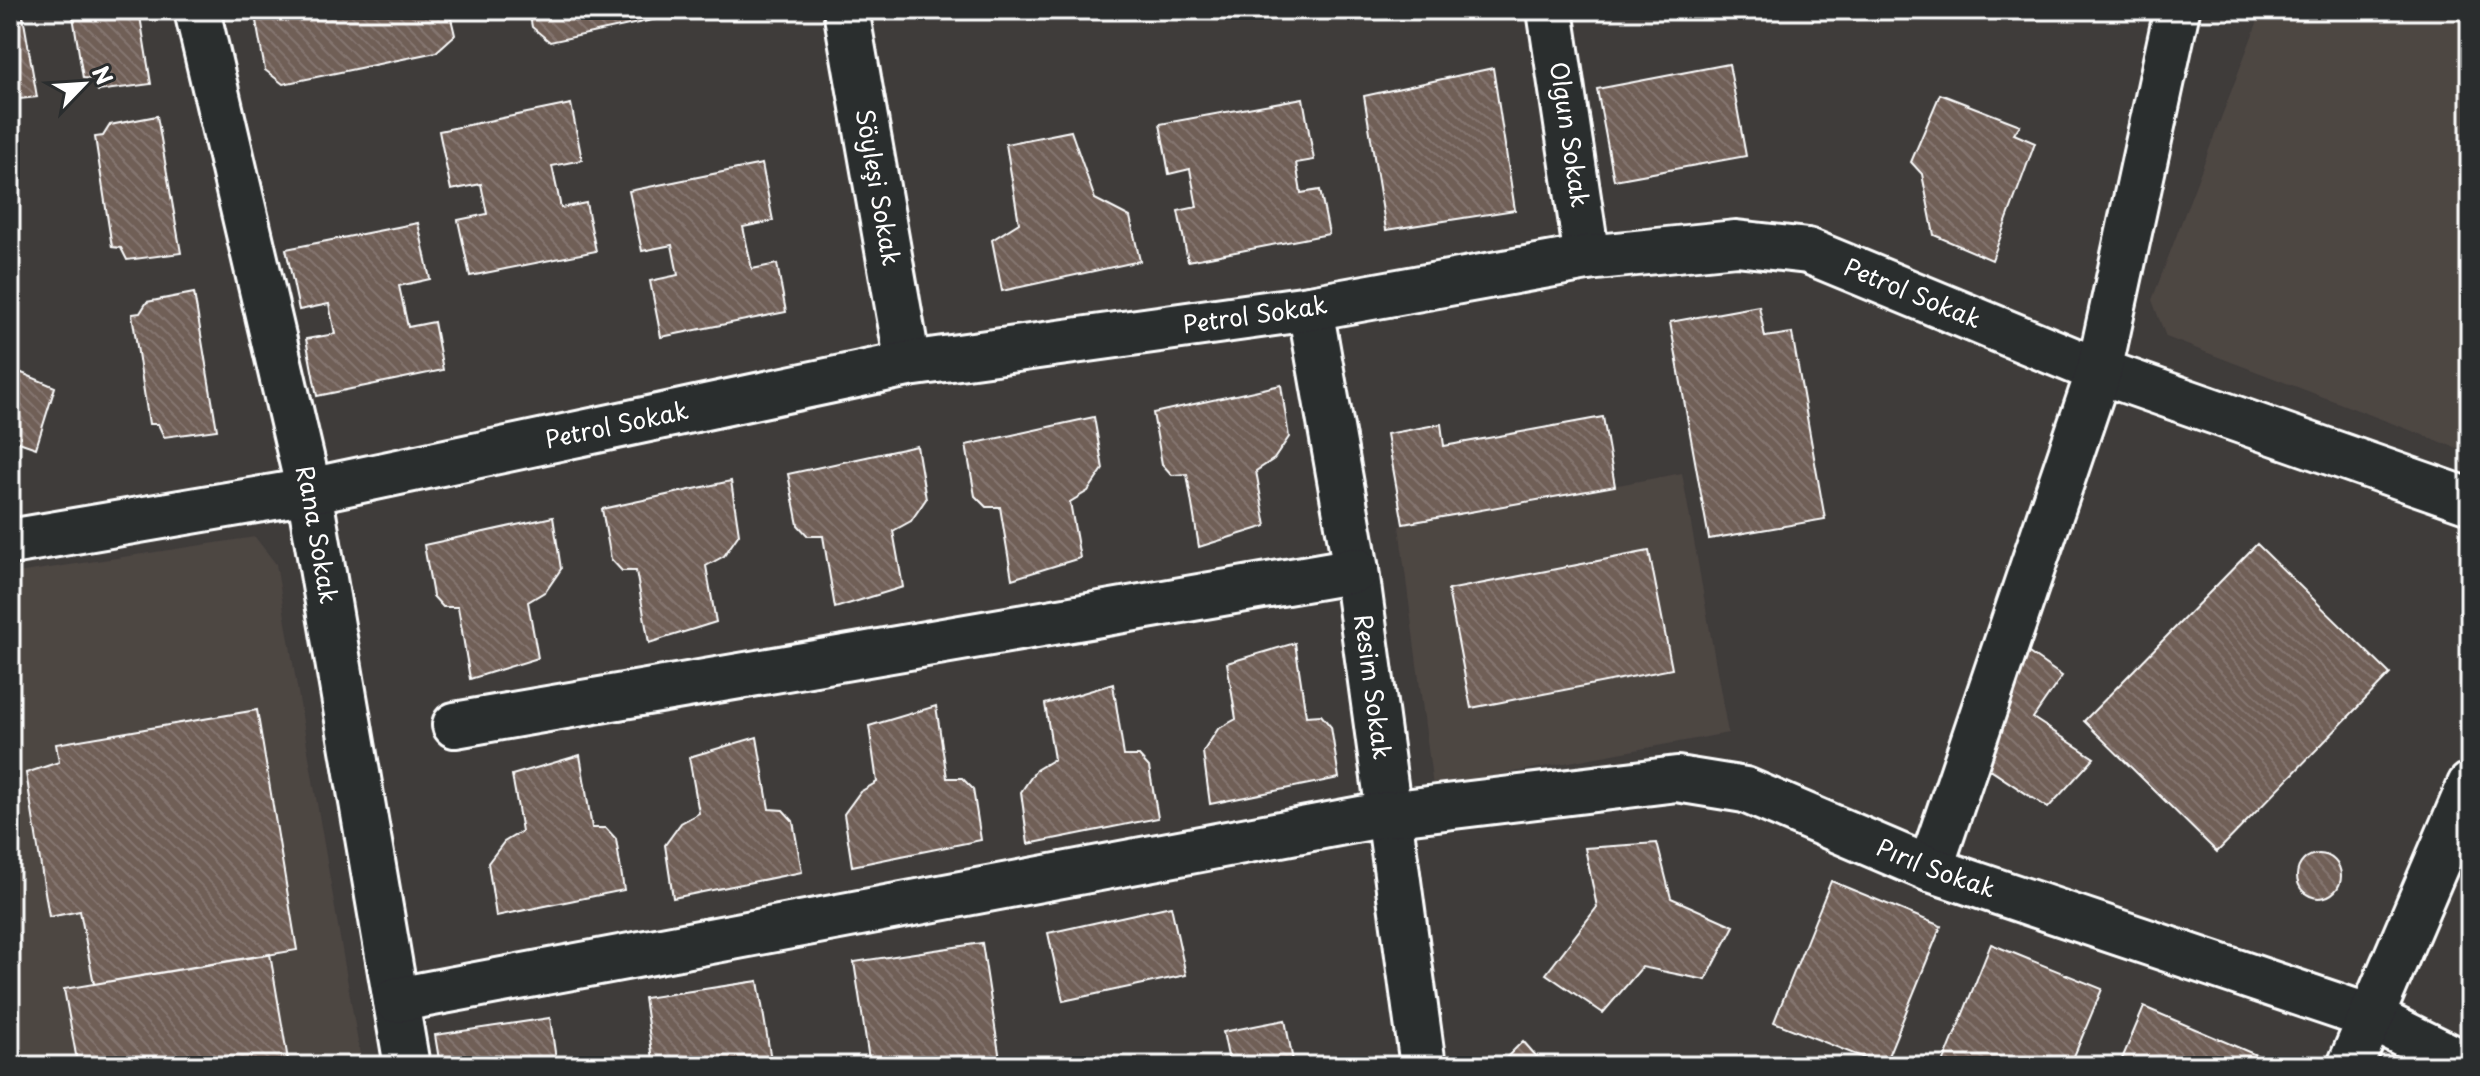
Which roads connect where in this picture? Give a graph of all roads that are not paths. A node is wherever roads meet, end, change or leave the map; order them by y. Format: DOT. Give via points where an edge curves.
graph roads {
  1 [pos="197,10"];
  2 [pos="846,10"];
  3 [pos="1550,10"];
  4 [pos="2177,10"];
  5 [pos="1587,258"];
  6 [pos="1310,308"];
  7 [pos="908,364"];
  8 [pos="2099,371"];
  9 [pos="309,491"];
  10 [pos="2470,501"];
  11 [pos="10,542"];
  12 [pos="1356,570"];
  13 [pos="455,725"];
  14 [pos="2470,785"];
  15 [pos="1387,814"];
  16 [pos="1930,869"];
  17 [pos="396,1000"];
  18 [pos="2370,1017"];
  19 [pos="407,1066"];
  20 [pos="1423,1066"];
  21 [pos="2350,1066"];
  22 [pos="2469,1066"];
  1 -- 9 [label="street, Rana Sokak"];
  2 -- 7 [label="street, Söyleşi Sokak"];
  3 -- 5 [label="street, Olgun Sokak"];
  4 -- 8 [label="street"];
  5 -- 6 [label="street, Petrol Sokak"];
  5 -- 8 [label="street, Petrol Sokak" via="1736,243 1808,251"];
  6 -- 7 [label="street, Petrol Sokak"];
  6 -- 12 [label="street, Resim Sokak"];
  7 -- 9 [label="street, Petrol Sokak"];
  8 -- 10 [label="street, Petrol Sokak"];
  8 -- 16 [label="street"];
  9 -- 11 [label="street, Petrol Sokak"];
  9 -- 17 [label="street, Rana Sokak"];
  12 -- 13 [label="street"];
  12 -- 15 [label="street, Resim Sokak"];
  14 -- 18 [label="street"];
  15 -- 16 [label="street, Pırıl Sokak" via="1677,779 1745,790"];
  15 -- 17 [label="street, Pırıl Sokak"];
  15 -- 20 [label="street, Resim Sokak"];
  16 -- 18 [label="street, Pırıl Sokak"];
  17 -- 19 [label="street, Rana Sokak"];
  18 -- 21 [label="street"];
  18 -- 22 [label="street, Pırıl Sokak"];
}
